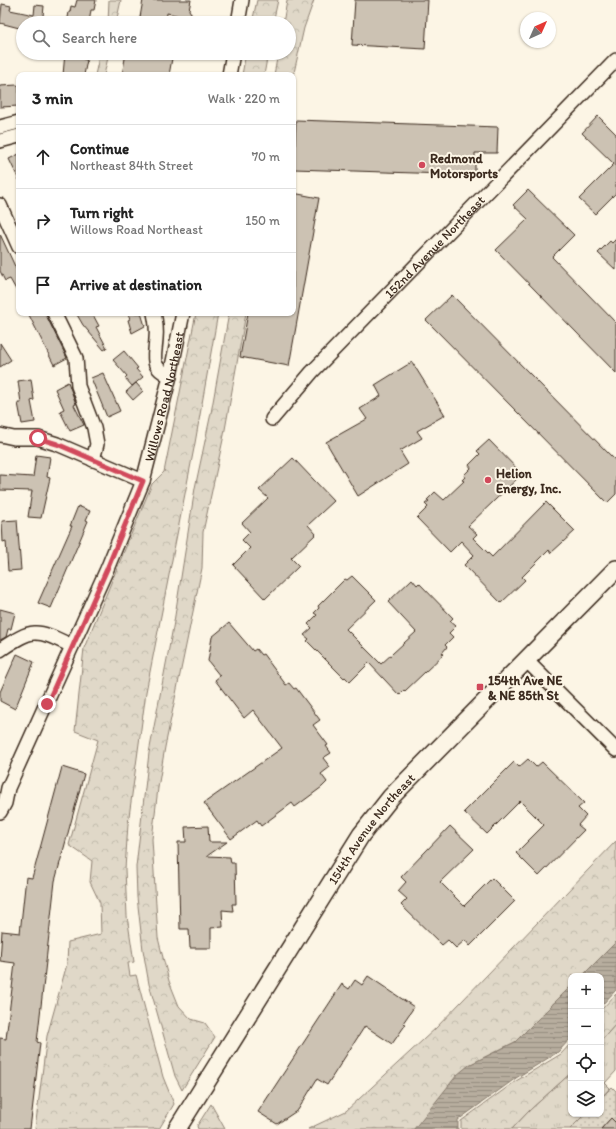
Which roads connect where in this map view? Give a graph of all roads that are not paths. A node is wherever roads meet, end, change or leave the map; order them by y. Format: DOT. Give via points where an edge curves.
graph roads {
  1 [pos="242,0"];
  2 [pos="239,16"];
  3 [pos="232,60"];
  4 [pos="616,60"];
  5 [pos="230,72"];
  6 [pos="16,123"];
  7 [pos="0,127"];
  8 [pos="16,137"];
  9 [pos="0,141"];
  10 [pos="0,205"];
  11 [pos="16,240"];
  12 [pos="55,316"];
  13 [pos="154,316"];
  14 [pos="182,316"];
  15 [pos="170,376"];
  16 [pos="272,419"];
  17 [pos="0,435"];
  18 [pos="93,460"];
  19 [pos="143,481"];
  20 [pos="616,569"];
  21 [pos="72,646"];
  22 [pos="0,650"];
  23 [pos="527,661"];
  24 [pos="616,750"];
  25 [pos="4,792"];
  26 [pos="0,812"];
  27 [pos="177,1129"];
  1 -- 2 [label="street"];
  3 -- 5 [label="street"];
  4 -- 16 [label="street, 152nd Avenue Northeast" via="312,372"];
  6 -- 7 [label="street"];
  8 -- 9 [label="street"];
  10 -- 11 [label="street"];
  12 -- 18 [label="street" via="76,358 78,386 94,428 97,444"];
  13 -- 15 [label="street" via="154,362 160,371"];
  14 -- 15 [label="street, Willows Road Northeast"];
  15 -- 19 [label="street, Willows Road Northeast"];
  17 -- 18 [label="street" via="38,438"];
  18 -- 19 [label="street"];
  19 -- 21 [label="street, Willows Road Northeast"];
  20 -- 23 [label="main road, 154th Avenue Northeast"];
  21 -- 22 [label="street" via="44,634 31,632"];
  21 -- 25 [label="street, Willows Road Northeast"];
  23 -- 24 [label="street"];
  23 -- 27 [label="main road, 154th Avenue Northeast" via="391,797 368,825"];
  25 -- 26 [label="street, Willows Road Northeast" via="5,803"];
}
